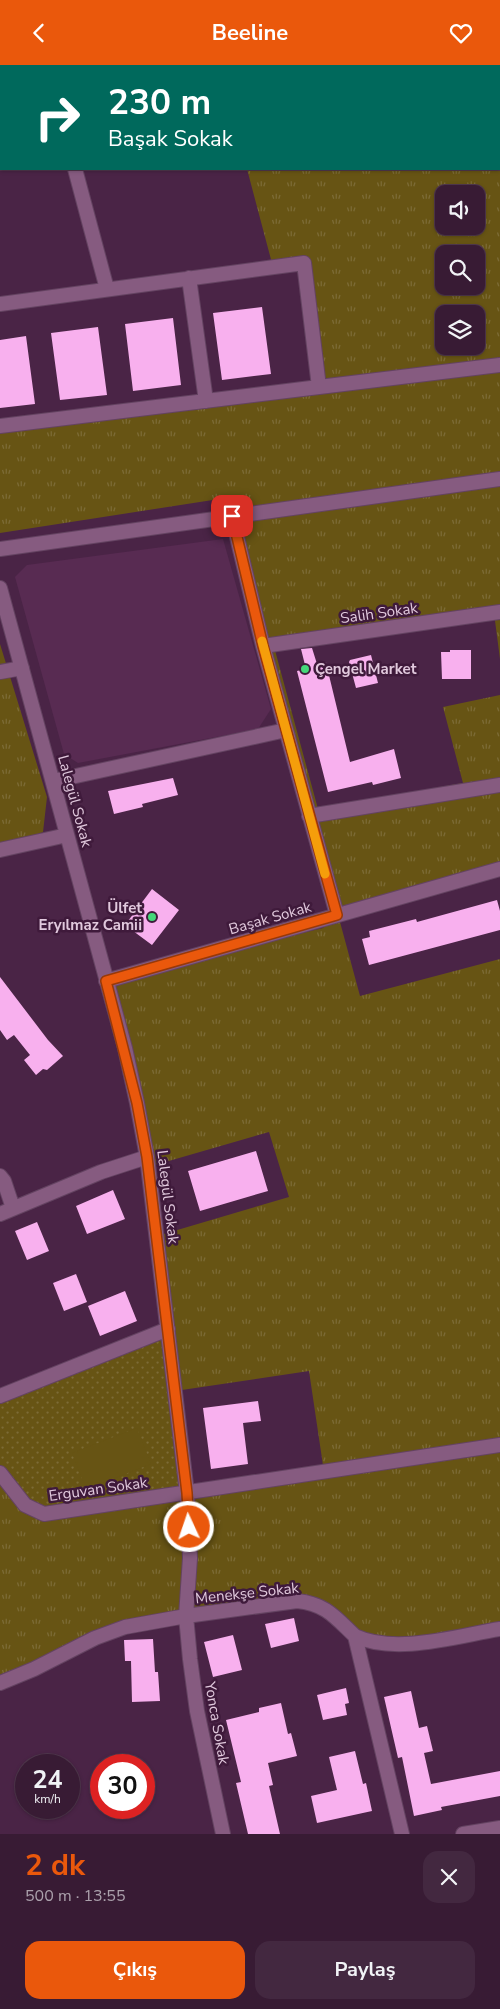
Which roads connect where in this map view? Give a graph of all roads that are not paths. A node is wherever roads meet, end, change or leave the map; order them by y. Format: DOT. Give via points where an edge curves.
graph roads {
  1 [pos="75,170"];
  2 [pos="189,278"];
  3 [pos="107,289"];
  4 [pos="0,304"];
  5 [pos="500,365"];
  6 [pos="319,387"];
  7 [pos="206,401"];
  8 [pos="0,427"];
  9 [pos="500,479"];
  10 [pos="232,516"];
  11 [pos="0,549"];
  12 [pos="0,588"];
  13 [pos="500,612"];
  14 [pos="263,646"];
  15 [pos="22,668"];
  16 [pos="0,672"];
  17 [pos="286,730"];
  18 [pos="53,781"];
  19 [pos="500,785"];
  20 [pos="309,816"];
  21 [pos="67,835"];
  22 [pos="0,850"];
  23 [pos="500,869"];
  24 [pos="337,915"];
  25 [pos="106,981"];
  26 [pos="147,1157"];
  27 [pos="0,1176"];
  28 [pos="13,1208"];
  29 [pos="0,1214"];
  30 [pos="168,1329"];
  31 [pos="0,1397"];
  32 [pos="500,1445"];
  33 [pos="0,1473"];
  34 [pos="187,1493"];
  35 [pos="186,1616"];
  36 [pos="500,1629"];
  37 [pos="355,1636"];
  38 [pos="0,1683"];
  39 [pos="500,1828"];
  40 [pos="223,1834"];
  41 [pos="402,1834"];
  42 [pos="463,1834"];
  1 -- 3 [label="street"];
  2 -- 3 [label="street"];
  2 -- 6 [label="street" via="304,263"];
  2 -- 7 [label="street"];
  3 -- 4 [label="street"];
  5 -- 6 [label="street"];
  6 -- 7 [label="street"];
  7 -- 8 [label="street"];
  9 -- 10 [label="street"];
  10 -- 11 [label="street"];
  10 -- 14 [label="street"];
  12 -- 15 [label="street, Lalegül Sokak"];
  13 -- 14 [label="street, Salih Sokak"];
  14 -- 17 [label="street"];
  15 -- 16 [label="street"];
  15 -- 18 [label="street, Lalegül Sokak"];
  17 -- 18 [label="street"];
  17 -- 20 [label="street"];
  18 -- 21 [label="street, Lalegül Sokak"];
  19 -- 20 [label="street"];
  20 -- 24 [label="street"];
  21 -- 22 [label="street"];
  21 -- 25 [label="street, Lalegül Sokak"];
  23 -- 24 [label="street, Başak Sokak"];
  24 -- 25 [label="street, Başak Sokak"];
  25 -- 26 [label="street, Lalegül Sokak" via="137,1103"];
  26 -- 28 [label="street"];
  26 -- 30 [label="street, Lalegül Sokak"];
  27 -- 28 [label="street"];
  28 -- 29 [label="street"];
  30 -- 31 [label="street"];
  30 -- 34 [label="street, Lalegül Sokak"];
  32 -- 34 [label="street, Erguvan Sokak"];
  33 -- 34 [label="street, Erguvan Sokak" via="25,1505 44,1514"];
  34 -- 35 [label="street, Lalegül Sokak" via="190,1558"];
  35 -- 37 [label="street, Menekşe Sokak" via="297,1601 332,1613"];
  35 -- 38 [label="street, Menekşe Sokak" via="117,1630"];
  35 -- 40 [label="street, Yonca Sokak" via="197,1711"];
  36 -- 37 [label="street" via="402,1645 371,1642"];
  37 -- 41 [label="street"];
  39 -- 42 [label="street"];
}
